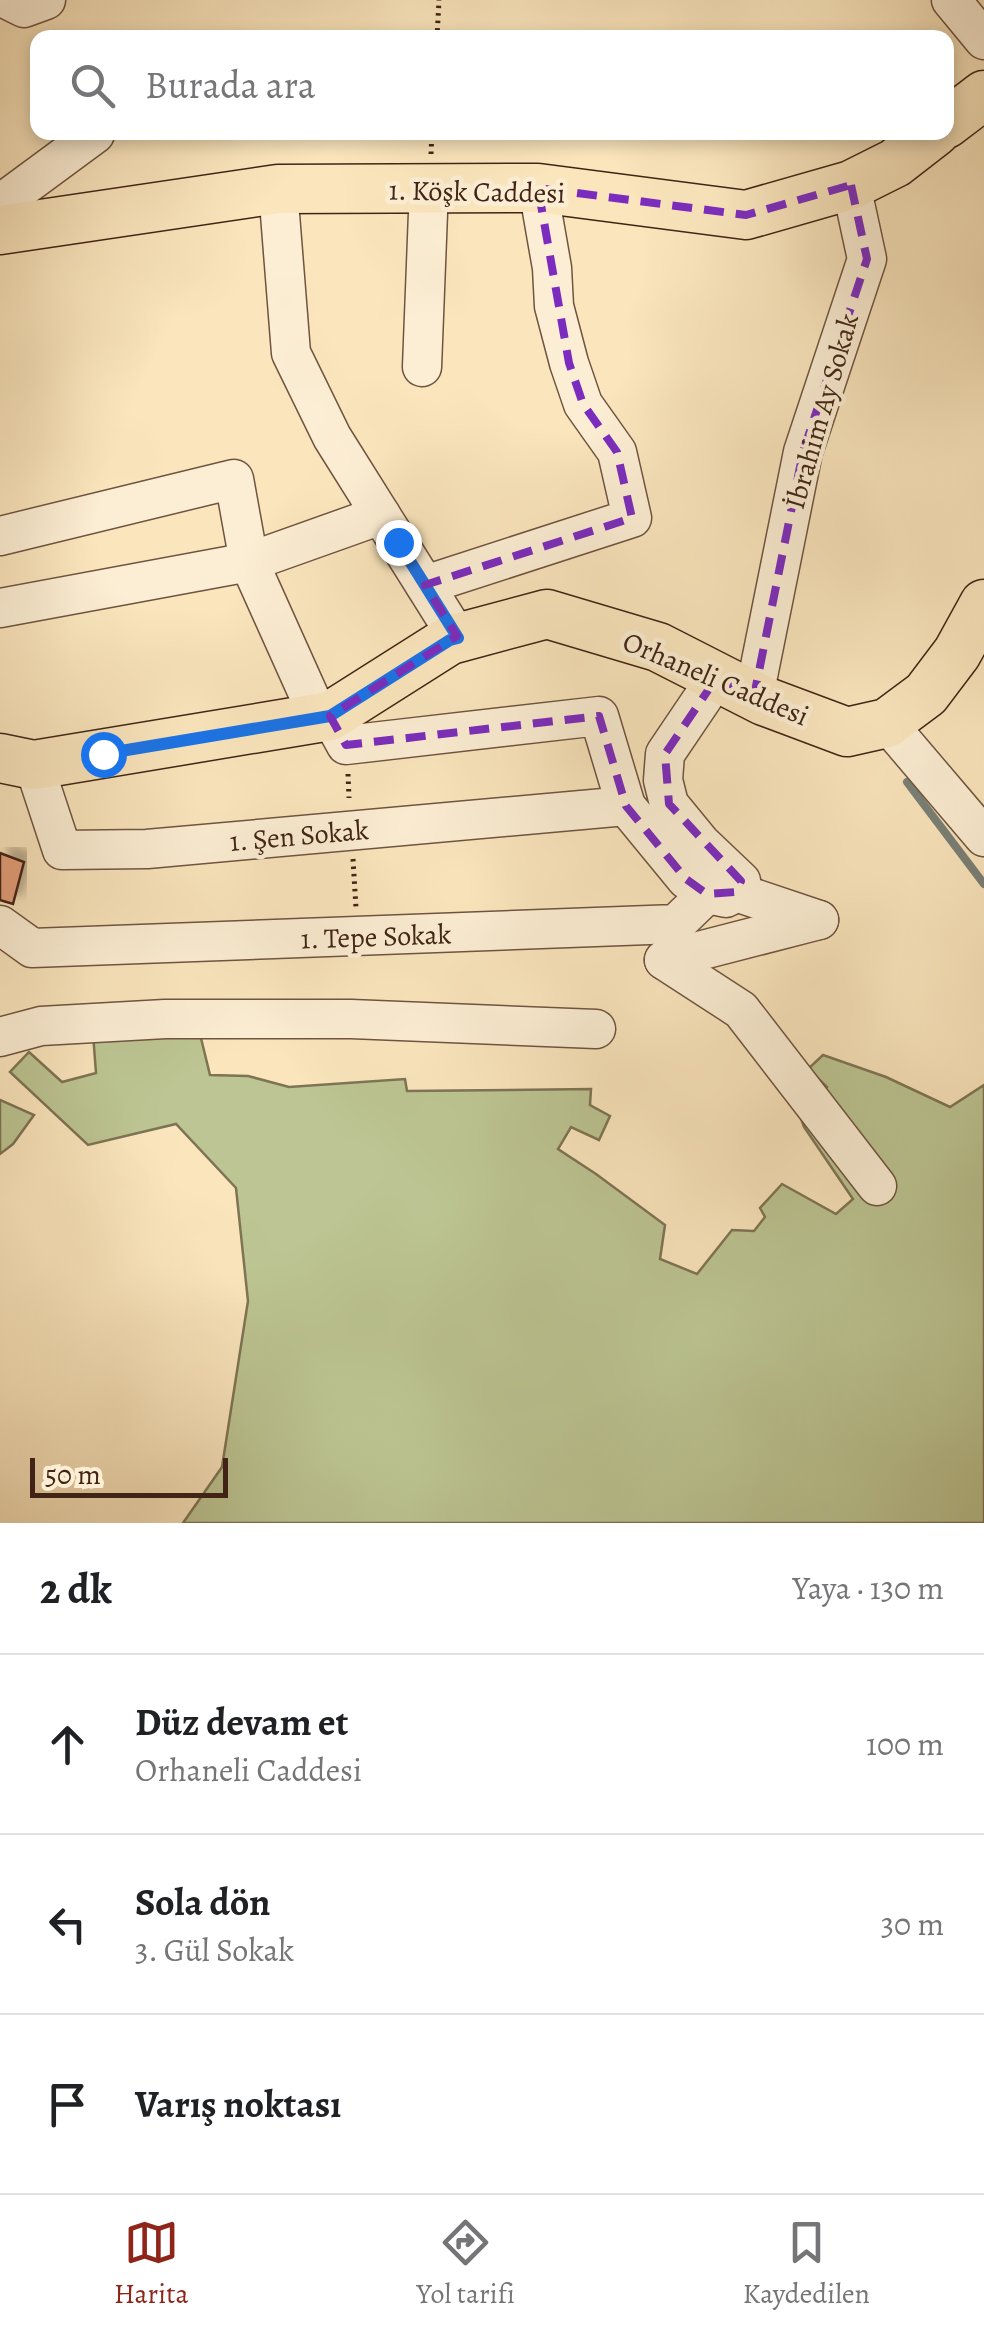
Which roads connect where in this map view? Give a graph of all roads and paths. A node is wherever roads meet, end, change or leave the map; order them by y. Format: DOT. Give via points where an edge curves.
graph roads {
  1 [pos="8,0"];
  2 [pos="46,0"];
  3 [pos="439,0"];
  4 [pos="951,0"];
  5 [pos="437,30"];
  6 [pos="984,40"];
  7 [pos="984,95"];
  8 [pos="954,118"];
  9 [pos="87,140"];
  10 [pos="925,140"];
  11 [pos="851,185"];
  12 [pos="429,187"];
  13 [pos="538,188"];
  14 [pos="278,190"];
  15 [pos="0,204"];
  16 [pos="0,230"];
  17 [pos="422,367"];
  18 [pos="381,515"];
  19 [pos="0,536"];
  20 [pos="249,562"];
  21 [pos="425,586"];
  22 [pos="984,604"];
  23 [pos="0,608"];
  24 [pos="458,638"];
  25 [pos="736,687"];
  26 [pos="887,724"];
  27 [pos="332,726"];
  28 [pos="17,762"];
  29 [pos="626,806"];
  30 [pos="351,830"];
  31 [pos="984,837"];
  32 [pos="728,889"];
  33 [pos="0,924"];
  34 [pos="357,936"];
  35 [pos="596,1029"];
  36 [pos="0,1038"];
  37 [pos="876,1186"];
  1 -- 2 [label="street" via="24,8"];
  3 -- 5 [label="path"];
  4 -- 6 [label="street"];
  7 -- 8 [label="main road"];
  9 -- 15 [label="street"];
  10 -- 11 [label="main road, 1. Köşk Caddesi"];
  11 -- 13 [label="main road, 1. Köşk Caddesi" via="746,215"];
  11 -- 25 [label="street, İbrahim Ay Sokak" via="866,259"];
  12 -- 13 [label="main road, 1. Köşk Caddesi"];
  12 -- 14 [label="main road, 1. Köşk Caddesi"];
  12 -- 17 [label="street"];
  13 -- 21 [label="street" via="569,363 583,404 617,452 632,518"];
  14 -- 16 [label="main road, 1. Köşk Caddesi"];
  14 -- 18 [label="street" via="290,354"];
  18 -- 20 [label="street"];
  18 -- 21 [label="street"];
  19 -- 20 [label="street" via="234,479"];
  20 -- 23 [label="street"];
  20 -- 27 [label="street"];
  21 -- 24 [label="street"];
  22 -- 26 [label="main road" via="926,694"];
  24 -- 25 [label="main road, Orhaneli Caddesi" via="548,614 658,647"];
  24 -- 27 [label="main road, Orhaneli Caddesi"];
  25 -- 26 [label="main road, Orhaneli Caddesi" via="847,732"];
  25 -- 32 [label="street" via="665,754 670,804"];
  26 -- 31 [label="street"];
  27 -- 28 [label="main road, Orhaneli Caddesi"];
  27 -- 29 [label="street" via="600,716"];
  27 -- 30 [label="path"];
  28 -- 30 [label="street, 1. Şen Sokak" via="62,850"];
  29 -- 30 [label="street, 1. Şen Sokak"];
  29 -- 32 [label="street" via="686,879"];
  30 -- 34 [label="path"];
  32 -- 34 [label="street, 1. Tepe Sokak" via="676,924"];
  32 -- 37 [label="street" via="819,920 664,960 741,1010"];
  33 -- 34 [label="street, 1. Tepe Sokak" via="32,948"];
  35 -- 36 [label="street" via="165,1019 41,1026"];
}
